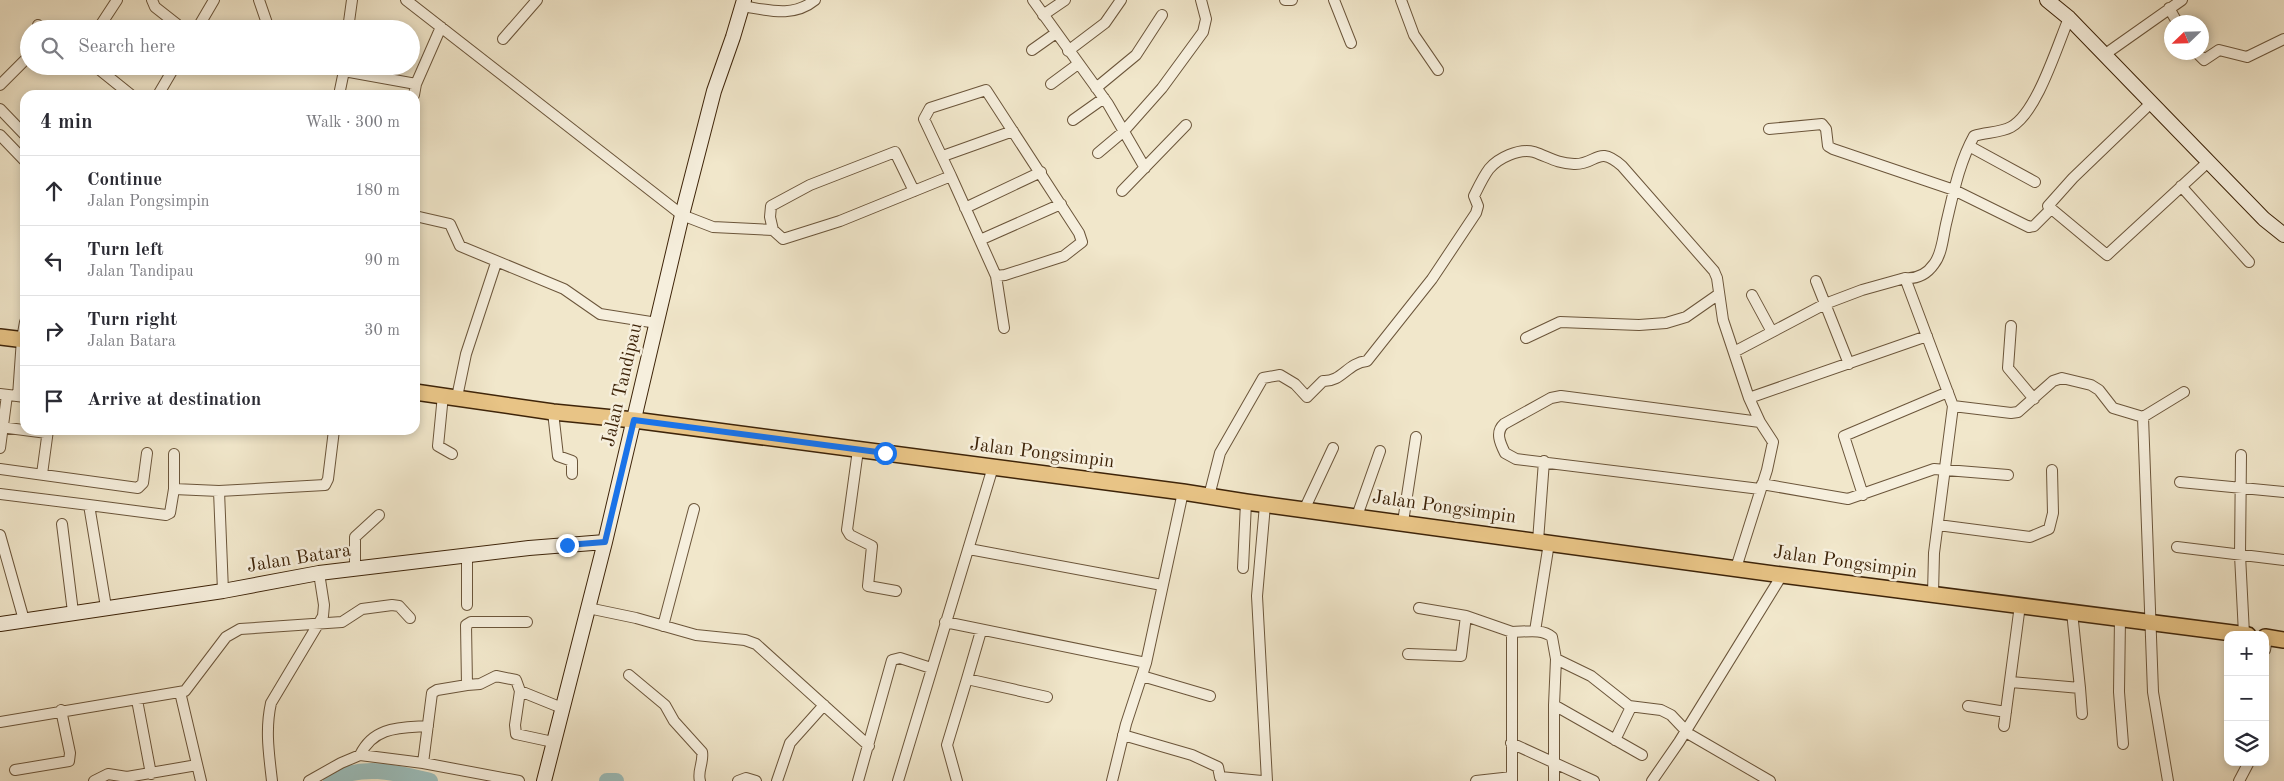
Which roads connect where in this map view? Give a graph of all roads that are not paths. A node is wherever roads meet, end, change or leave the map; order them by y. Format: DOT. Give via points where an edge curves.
graph roads {
  1 [pos="117,0"];
  2 [pos="152,0"];
  3 [pos="214,0"];
  4 [pos="259,0"];
  5 [pos="352,0"];
  6 [pos="406,0"];
  7 [pos="537,0"];
  8 [pos="815,0"];
  9 [pos="1033,0"];
  10 [pos="1065,0"];
  11 [pos="1121,0"];
  12 [pos="1201,0"];
  13 [pos="1285,0"];
  14 [pos="1292,0"];
  15 [pos="1334,0"];
  16 [pos="1401,0"];
  17 [pos="2047,0"];
  18 [pos="2182,0"];
  19 [pos="743,3"];
  20 [pos="2169,8"];
  21 [pos="1043,15"];
  22 [pos="1162,15"];
  23 [pos="2173,15"];
  24 [pos="2069,18"];
  25 [pos="104,20"];
  26 [pos="172,20"];
  27 [pos="202,20"];
  28 [pos="265,20"];
  29 [pos="349,20"];
  30 [pos="441,27"];
  31 [pos="1056,33"];
  32 [pos="503,39"];
  33 [pos="2284,39"];
  34 [pos="1350,43"];
  35 [pos="1032,50"];
  36 [pos="1068,51"];
  37 [pos="2104,55"];
  38 [pos="2209,57"];
  39 [pos="1078,64"];
  40 [pos="20,65"];
  41 [pos="1438,70"];
  42 [pos="105,75"];
  43 [pos="170,75"];
  44 [pos="343,75"];
  45 [pos="364,75"];
  46 [pos="1051,84"];
  47 [pos="0,85"];
  48 [pos="1096,88"];
  49 [pos="125,90"];
  50 [pos="161,90"];
  51 [pos="340,90"];
  52 [pos="415,90"];
  53 [pos="1104,98"];
  54 [pos="2152,103"];
  55 [pos="0,110"];
  56 [pos="1073,120"];
  57 [pos="1186,125"];
  58 [pos="1769,129"];
  59 [pos="20,130"];
  60 [pos="1013,131"];
  61 [pos="1123,132"];
  62 [pos="0,135"];
  63 [pos="1969,146"];
  64 [pos="1098,153"];
  65 [pos="20,156"];
  66 [pos="943,156"];
  67 [pos="2208,162"];
  68 [pos="1145,168"];
  69 [pos="1041,172"];
  70 [pos="951,176"];
  71 [pos="2035,182"];
  72 [pos="2181,186"];
  73 [pos="1954,190"];
  74 [pos="914,191"];
  75 [pos="1122,191"];
  76 [pos="1061,204"];
  77 [pos="965,208"];
  78 [pos="2051,209"];
  79 [pos="682,215"];
  80 [pos="420,217"];
  81 [pos="773,230"];
  82 [pos="2284,235"];
  83 [pos="980,240"];
  84 [pos="496,262"];
  85 [pos="2249,262"];
  86 [pos="996,276"];
  87 [pos="1905,278"];
  88 [pos="1816,280"];
  89 [pos="1719,294"];
  90 [pos="1752,295"];
  91 [pos="1825,304"];
  92 [pos="657,323"];
  93 [pos="2011,326"];
  94 [pos="1004,328"];
  95 [pos="1772,332"];
  96 [pos="1926,336"];
  97 [pos="0,337"];
  98 [pos="1526,338"];
  99 [pos="20,340"];
  100 [pos="1734,352"];
  101 [pos="20,355"];
  102 [pos="1849,364"];
  103 [pos="1948,392"];
  104 [pos="2184,392"];
  105 [pos="420,393"];
  106 [pos="12,396"];
  107 [pos="450,396"];
  108 [pos="1749,398"];
  109 [pos="2034,399"];
  110 [pos="1953,406"];
  111 [pos="553,412"];
  112 [pos="2143,417"];
  113 [pos="634,420"];
  114 [pos="1760,422"];
  115 [pos="2,427"];
  116 [pos="20,429"];
  117 [pos="48,435"];
  118 [pos="333,435"];
  119 [pos="1416,437"];
  120 [pos="0,448"];
  121 [pos="1333,448"];
  122 [pos="858,450"];
  123 [pos="1380,451"];
  124 [pos="147,453"];
  125 [pos="174,454"];
  126 [pos="452,454"];
  127 [pos="2241,455"];
  128 [pos="1544,461"];
  129 [pos="993,467"];
  130 [pos="0,469"];
  131 [pos="1945,469"];
  132 [pos="2052,470"];
  133 [pos="42,474"];
  134 [pos="572,474"];
  135 [pos="2008,475"];
  136 [pos="2180,482"];
  137 [pos="1761,487"];
  138 [pos="174,489"];
  139 [pos="2240,489"];
  140 [pos="219,491"];
  141 [pos="1183,492"];
  142 [pos="2284,492"];
  143 [pos="0,494"];
  144 [pos="1209,496"];
  145 [pos="1863,496"];
  146 [pos="1246,502"];
  147 [pos="89,505"];
  148 [pos="1265,505"];
  149 [pos="694,510"];
  150 [pos="1304,510"];
  151 [pos="379,515"];
  152 [pos="1357,516"];
  153 [pos="1403,522"];
  154 [pos="62,524"];
  155 [pos="1938,525"];
  156 [pos="0,535"];
  157 [pos="605,542"];
  158 [pos="1543,542"];
  159 [pos="2177,548"];
  160 [pos="969,549"];
  161 [pos="467,555"];
  162 [pos="2240,555"];
  163 [pos="2284,560"];
  164 [pos="355,568"];
  165 [pos="1243,568"];
  166 [pos="1736,568"];
  167 [pos="319,572"];
  168 [pos="1782,575"];
  169 [pos="1162,586"];
  170 [pos="224,590"];
  171 [pos="896,591"];
  172 [pos="1933,594"];
  173 [pos="467,605"];
  174 [pos="2020,606"];
  175 [pos="106,607"];
  176 [pos="588,608"];
  177 [pos="1419,608"];
  178 [pos="73,612"];
  179 [pos="2072,612"];
  180 [pos="1466,616"];
  181 [pos="410,618"];
  182 [pos="2120,618"];
  183 [pos="24,620"];
  184 [pos="527,622"];
  185 [pos="945,622"];
  186 [pos="2152,622"];
  187 [pos="318,623"];
  188 [pos="0,624"];
  189 [pos="663,626"];
  190 [pos="981,631"];
  191 [pos="1535,631"];
  192 [pos="2224,631"];
  193 [pos="2244,631"];
  194 [pos="1512,632"];
  195 [pos="2284,640"];
  196 [pos="2269,641"];
  197 [pos="1408,654"];
  198 [pos="1556,659"];
  199 [pos="1146,663"];
  200 [pos="931,668"];
  201 [pos="629,675"];
  202 [pos="1142,676"];
  203 [pos="967,679"];
  204 [pos="2011,682"];
  205 [pos="467,685"];
  206 [pos="2080,688"];
  207 [pos="520,691"];
  208 [pos="180,692"];
  209 [pos="1210,696"];
  210 [pos="1048,697"];
  211 [pos="137,700"];
  212 [pos="824,705"];
  213 [pos="1554,705"];
  214 [pos="1968,706"];
  215 [pos="1631,707"];
  216 [pos="562,708"];
  217 [pos="62,710"];
  218 [pos="2006,712"];
  219 [pos="2082,714"];
  220 [pos="0,722"];
  221 [pos="428,726"];
  222 [pos="2004,726"];
  223 [pos="1686,731"];
  224 [pos="1123,735"];
  225 [pos="1615,740"];
  226 [pos="553,742"];
  227 [pos="1511,743"];
  228 [pos="2123,744"];
  229 [pos="869,746"];
  230 [pos="360,755"];
  231 [pos="1642,756"];
  232 [pos="1554,761"];
  233 [pos="423,763"];
  234 [pos="198,765"];
  235 [pos="2246,766"];
  236 [pos="15,770"];
  237 [pos="151,774"];
  238 [pos="127,779"];
  239 [pos="1220,779"];
  240 [pos="1512,779"];
  241 [pos="94,781"];
  242 [pos="200,781"];
  243 [pos="272,781"];
  244 [pos="309,781"];
  245 [pos="519,781"];
  246 [pos="544,781"];
  247 [pos="700,781"];
  248 [pos="738,781"];
  249 [pos="756,781"];
  250 [pos="777,781"];
  251 [pos="858,781"];
  252 [pos="898,781"];
  253 [pos="956,781"];
  254 [pos="1112,781"];
  255 [pos="1262,781"];
  256 [pos="1267,781"];
  257 [pos="1476,781"];
  258 [pos="1554,781"];
  259 [pos="1594,781"];
  260 [pos="1652,781"];
  261 [pos="1770,781"];
  262 [pos="2168,781"];
  263 [pos="2239,781"];
  1 -- 25 [label="street"];
  2 -- 26 [label="street" via="155,7"];
  3 -- 27 [label="street"];
  4 -- 28 [label="street"];
  5 -- 29 [label="street"];
  6 -- 30 [label="street"];
  7 -- 32 [label="street"];
  8 -- 19 [label="street" via="792,12 775,12"];
  9 -- 21 [label="street"];
  10 -- 21 [label="street"];
  11 -- 36 [label="street" via="1105,23"];
  12 -- 61 [label="street" via="1206,18 1203,32 1167,82"];
  13 -- 14 [label="street"];
  15 -- 34 [label="street"];
  16 -- 41 [label="street" via="1414,35"];
  17 -- 24 [label="street"];
  18 -- 20 [label="street"];
  19 -- 79 [label="street, Jalan Tandipau" via="714,91"];
  20 -- 23 [label="street"];
  20 -- 37 [label="street"];
  21 -- 31 [label="street"];
  22 -- 48 [label="street" via="1131,60"];
  24 -- 37 [label="street"];
  24 -- 63 [label="street" via="2036,98 2026,113 2002,131 1974,136"];
  30 -- 52 [label="street"];
  30 -- 79 [label="street"];
  31 -- 35 [label="street"];
  31 -- 36 [label="street"];
  33 -- 38 [label="street" via="2247,57 2219,50"];
  36 -- 39 [label="street"];
  37 -- 54 [label="street"];
  39 -- 46 [label="street"];
  39 -- 48 [label="street"];
  40 -- 47 [label="street"];
  42 -- 49 [label="street"];
  43 -- 50 [label="street"];
  44 -- 51 [label="street"];
  45 -- 52 [label="street"];
  48 -- 53 [label="street"];
  53 -- 56 [label="street"];
  53 -- 61 [label="street"];
  54 -- 67 [label="street"];
  54 -- 78 [label="street" via="2048,204"];
  55 -- 59 [label="street"];
  57 -- 68 [label="street"];
  58 -- 73 [label="street" via="1822,124 1826,129 1828,146 1833,149"];
  60 -- 66 [label="street"];
  60 -- 66 [label="street" via="986,90 930,108 924,119"];
  60 -- 69 [label="street"];
  61 -- 64 [label="street"];
  61 -- 68 [label="street"];
  62 -- 65 [label="street"];
  63 -- 71 [label="street"];
  63 -- 73 [label="street"];
  66 -- 70 [label="street"];
  67 -- 72 [label="street"];
  67 -- 82 [label="street"];
  68 -- 75 [label="street"];
  69 -- 76 [label="street"];
  69 -- 77 [label="street"];
  70 -- 74 [label="street"];
  70 -- 77 [label="street"];
  72 -- 78 [label="street" via="2106,255"];
  72 -- 85 [label="street"];
  73 -- 78 [label="street" via="2029,227"];
  73 -- 87 [label="street" via="1936,261 1919,278"];
  74 -- 81 [label="street" via="840,221 783,239"];
  74 -- 81 [label="street" via="895,152 810,185 771,206"];
  76 -- 83 [label="street"];
  76 -- 86 [label="street" via="1082,242 1064,256"];
  77 -- 83 [label="street"];
  79 -- 81 [label="street" via="713,227"];
  79 -- 92 [label="street, Jalan Tandipau"];
  80 -- 84 [label="street" via="450,224 460,246"];
  83 -- 86 [label="street"];
  84 -- 92 [label="street" via="564,289 600,314"];
  84 -- 107 [label="street"];
  86 -- 94 [label="street"];
  87 -- 91 [label="street"];
  87 -- 96 [label="street"];
  88 -- 91 [label="street"];
  89 -- 98 [label="street" via="1686,317 1666,323 1560,322"];
  89 -- 100 [label="street" via="1723,320"];
  89 -- 144 [label="street" via="1714,271 1640,185 1613,159 1600,155 1575,164 1555,162 1530,152 1515,153 1488,170 1474,196 1478,206 1476,213 1454,249 1367,362 1358,362 1331,382 1323,381 1307,397 1280,375 1263,378 1220,453"];
  90 -- 95 [label="street"];
  91 -- 95 [label="street"];
  91 -- 102 [label="street"];
  92 -- 113 [label="street, Jalan Tandipau"];
  93 -- 109 [label="street" via="2008,368"];
  95 -- 100 [label="street"];
  96 -- 102 [label="street"];
  96 -- 103 [label="street"];
  97 -- 99 [label="main road"];
  100 -- 108 [label="street"];
  101 -- 106 [label="street"];
  102 -- 108 [label="street"];
  103 -- 110 [label="street"];
  103 -- 145 [label="street" via="1844,436"];
  104 -- 112 [label="street"];
  105 -- 107 [label="main road, Jalan Pongsimpin"];
  106 -- 115 [label="street"];
  107 -- 111 [label="main road, Jalan Pongsimpin"];
  107 -- 126 [label="street" via="438,446"];
  108 -- 114 [label="street"];
  109 -- 110 [label="street" via="2014,413"];
  109 -- 112 [label="street" via="2056,380 2072,380 2097,388 2115,410"];
  110 -- 131 [label="street"];
  111 -- 113 [label="main road, Jalan Pongsimpin"];
  111 -- 134 [label="street" via="558,456 570,459"];
  112 -- 186 [label="street"];
  113 -- 122 [label="main road, Jalan Pongsimpin"];
  113 -- 157 [label="street, Jalan Tandipau"];
  114 -- 128 [label="street" via="1556,396 1504,424 1499,432 1503,449 1509,457"];
  114 -- 137 [label="street" via="1773,444"];
  115 -- 116 [label="street"];
  115 -- 120 [label="street"];
  117 -- 133 [label="street"];
  118 -- 140 [label="street" via="325,485"];
  119 -- 153 [label="street"];
  121 -- 150 [label="street"];
  122 -- 129 [label="main road, Jalan Pongsimpin"];
  122 -- 171 [label="street" via="847,530 850,535 872,546 868,586"];
  123 -- 152 [label="street"];
  124 -- 133 [label="street" via="145,476 140,488"];
  125 -- 138 [label="street"];
  127 -- 139 [label="street"];
  128 -- 137 [label="street"];
  128 -- 158 [label="street"];
  129 -- 141 [label="main road, Jalan Pongsimpin"];
  129 -- 160 [label="street"];
  130 -- 133 [label="street"];
  131 -- 135 [label="street"];
  131 -- 145 [label="street" via="1934,468"];
  131 -- 155 [label="street"];
  132 -- 155 [label="street" via="2053,513 2049,529 2030,537"];
  136 -- 139 [label="street"];
  137 -- 145 [label="street" via="1839,499"];
  137 -- 166 [label="street"];
  138 -- 140 [label="street"];
  138 -- 147 [label="street" via="170,513 166,515"];
  139 -- 142 [label="street"];
  139 -- 162 [label="street"];
  140 -- 170 [label="street"];
  141 -- 144 [label="main road, Jalan Pongsimpin"];
  141 -- 169 [label="street"];
  143 -- 147 [label="street"];
  144 -- 146 [label="main road, Jalan Pongsimpin"];
  146 -- 148 [label="main road, Jalan Pongsimpin"];
  146 -- 165 [label="street"];
  147 -- 175 [label="street"];
  148 -- 150 [label="main road, Jalan Pongsimpin"];
  148 -- 256 [label="street" via="1257,596"];
  149 -- 189 [label="street"];
  150 -- 152 [label="main road, Jalan Pongsimpin"];
  151 -- 164 [label="street" via="355,537"];
  152 -- 153 [label="main road, Jalan Pongsimpin"];
  153 -- 158 [label="main road, Jalan Pongsimpin"];
  154 -- 178 [label="street"];
  155 -- 172 [label="street"];
  156 -- 183 [label="street"];
  157 -- 161 [label="street, Jalan Batara"];
  157 -- 176 [label="street, Jalan Tandipau"];
  158 -- 166 [label="main road, Jalan Pongsimpin"];
  158 -- 191 [label="street"];
  159 -- 162 [label="street"];
  160 -- 169 [label="street"];
  160 -- 185 [label="street"];
  161 -- 164 [label="street, Jalan Batara"];
  161 -- 173 [label="street"];
  162 -- 163 [label="street"];
  162 -- 193 [label="street"];
  164 -- 167 [label="street, Jalan Batara"];
  166 -- 168 [label="main road, Jalan Pongsimpin"];
  167 -- 170 [label="street, Jalan Batara"];
  167 -- 187 [label="street" via="324,605 323,616"];
  168 -- 172 [label="main road, Jalan Pongsimpin"];
  168 -- 223 [label="street"];
  169 -- 199 [label="street"];
  170 -- 175 [label="street, Jalan Batara"];
  172 -- 174 [label="main road, Jalan Pongsimpin"];
  174 -- 179 [label="main road, Jalan Pongsimpin"];
  174 -- 204 [label="street"];
  175 -- 178 [label="street, Jalan Batara"];
  176 -- 189 [label="street"];
  176 -- 216 [label="street, Jalan Tandipau"];
  177 -- 180 [label="street"];
  178 -- 183 [label="street, Jalan Batara"];
  179 -- 182 [label="main road, Jalan Pongsimpin"];
  179 -- 206 [label="street"];
  180 -- 194 [label="street"];
  180 -- 197 [label="street" via="1461,656"];
  181 -- 187 [label="street" via="399,606 392,605 362,609 342,622"];
  182 -- 186 [label="main road, Jalan Pongsimpin"];
  182 -- 228 [label="street" via="2119,687"];
  183 -- 188 [label="street, Jalan Batara"];
  184 -- 205 [label="street" via="469,622 466,628"];
  185 -- 190 [label="street"];
  185 -- 200 [label="street"];
  186 -- 192 [label="main road, Jalan Pongsimpin"];
  186 -- 262 [label="street" via="2153,692"];
  187 -- 208 [label="street" via="232,632 203,664 188,688"];
  187 -- 243 [label="street" via="271,703 267,736"];
  189 -- 212 [label="street" via="696,635 756,644"];
  190 -- 199 [label="street"];
  190 -- 203 [label="street"];
  191 -- 194 [label="street"];
  191 -- 198 [label="street" via="1546,632 1552,637"];
  194 -- 227 [label="street"];
  195 -- 196 [label="main road"];
  198 -- 213 [label="street"];
  198 -- 215 [label="street" via="1591,676"];
  199 -- 202 [label="street"];
  200 -- 229 [label="street" via="900,658 892,660"];
  200 -- 252 [label="street"];
  201 -- 247 [label="street" via="665,705 674,722 702,752"];
  202 -- 209 [label="street"];
  202 -- 224 [label="street"];
  203 -- 210 [label="street"];
  203 -- 253 [label="street" via="947,745"];
  204 -- 206 [label="street"];
  204 -- 218 [label="street"];
  205 -- 207 [label="street" via="500,677 516,680"];
  205 -- 221 [label="street" via="433,691"];
  206 -- 219 [label="street"];
  207 -- 216 [label="street"];
  207 -- 226 [label="street" via="516,734"];
  208 -- 211 [label="street"];
  208 -- 234 [label="street"];
  211 -- 217 [label="street"];
  211 -- 237 [label="street"];
  212 -- 229 [label="street"];
  212 -- 250 [label="street" via="790,743"];
  213 -- 225 [label="street"];
  213 -- 232 [label="street"];
  214 -- 218 [label="street"];
  215 -- 223 [label="street" via="1664,711"];
  215 -- 225 [label="street"];
  216 -- 226 [label="street, Jalan Tandipau"];
  217 -- 220 [label="street"];
  217 -- 236 [label="street" via="69,761"];
  218 -- 222 [label="street"];
  221 -- 230 [label="street" via="382,731 369,741"];
  221 -- 233 [label="street"];
  223 -- 260 [label="street"];
  223 -- 261 [label="street"];
  224 -- 239 [label="street" via="1200,757 1218,767"];
  224 -- 254 [label="street"];
  225 -- 231 [label="street"];
  226 -- 246 [label="street, Jalan Tandipau"];
  227 -- 232 [label="street"];
  227 -- 240 [label="street"];
  229 -- 251 [label="street"];
  230 -- 233 [label="street"];
  230 -- 244 [label="street"];
  232 -- 258 [label="street"];
  232 -- 259 [label="street"];
  233 -- 245 [label="street"];
  234 -- 237 [label="street"];
  234 -- 242 [label="street"];
  235 -- 263 [label="street"];
  237 -- 238 [label="street"];
  238 -- 241 [label="street" via="108,774"];
  239 -- 255 [label="street"];
  240 -- 257 [label="street"];
  248 -- 249 [label="street" via="746,778"];
}
